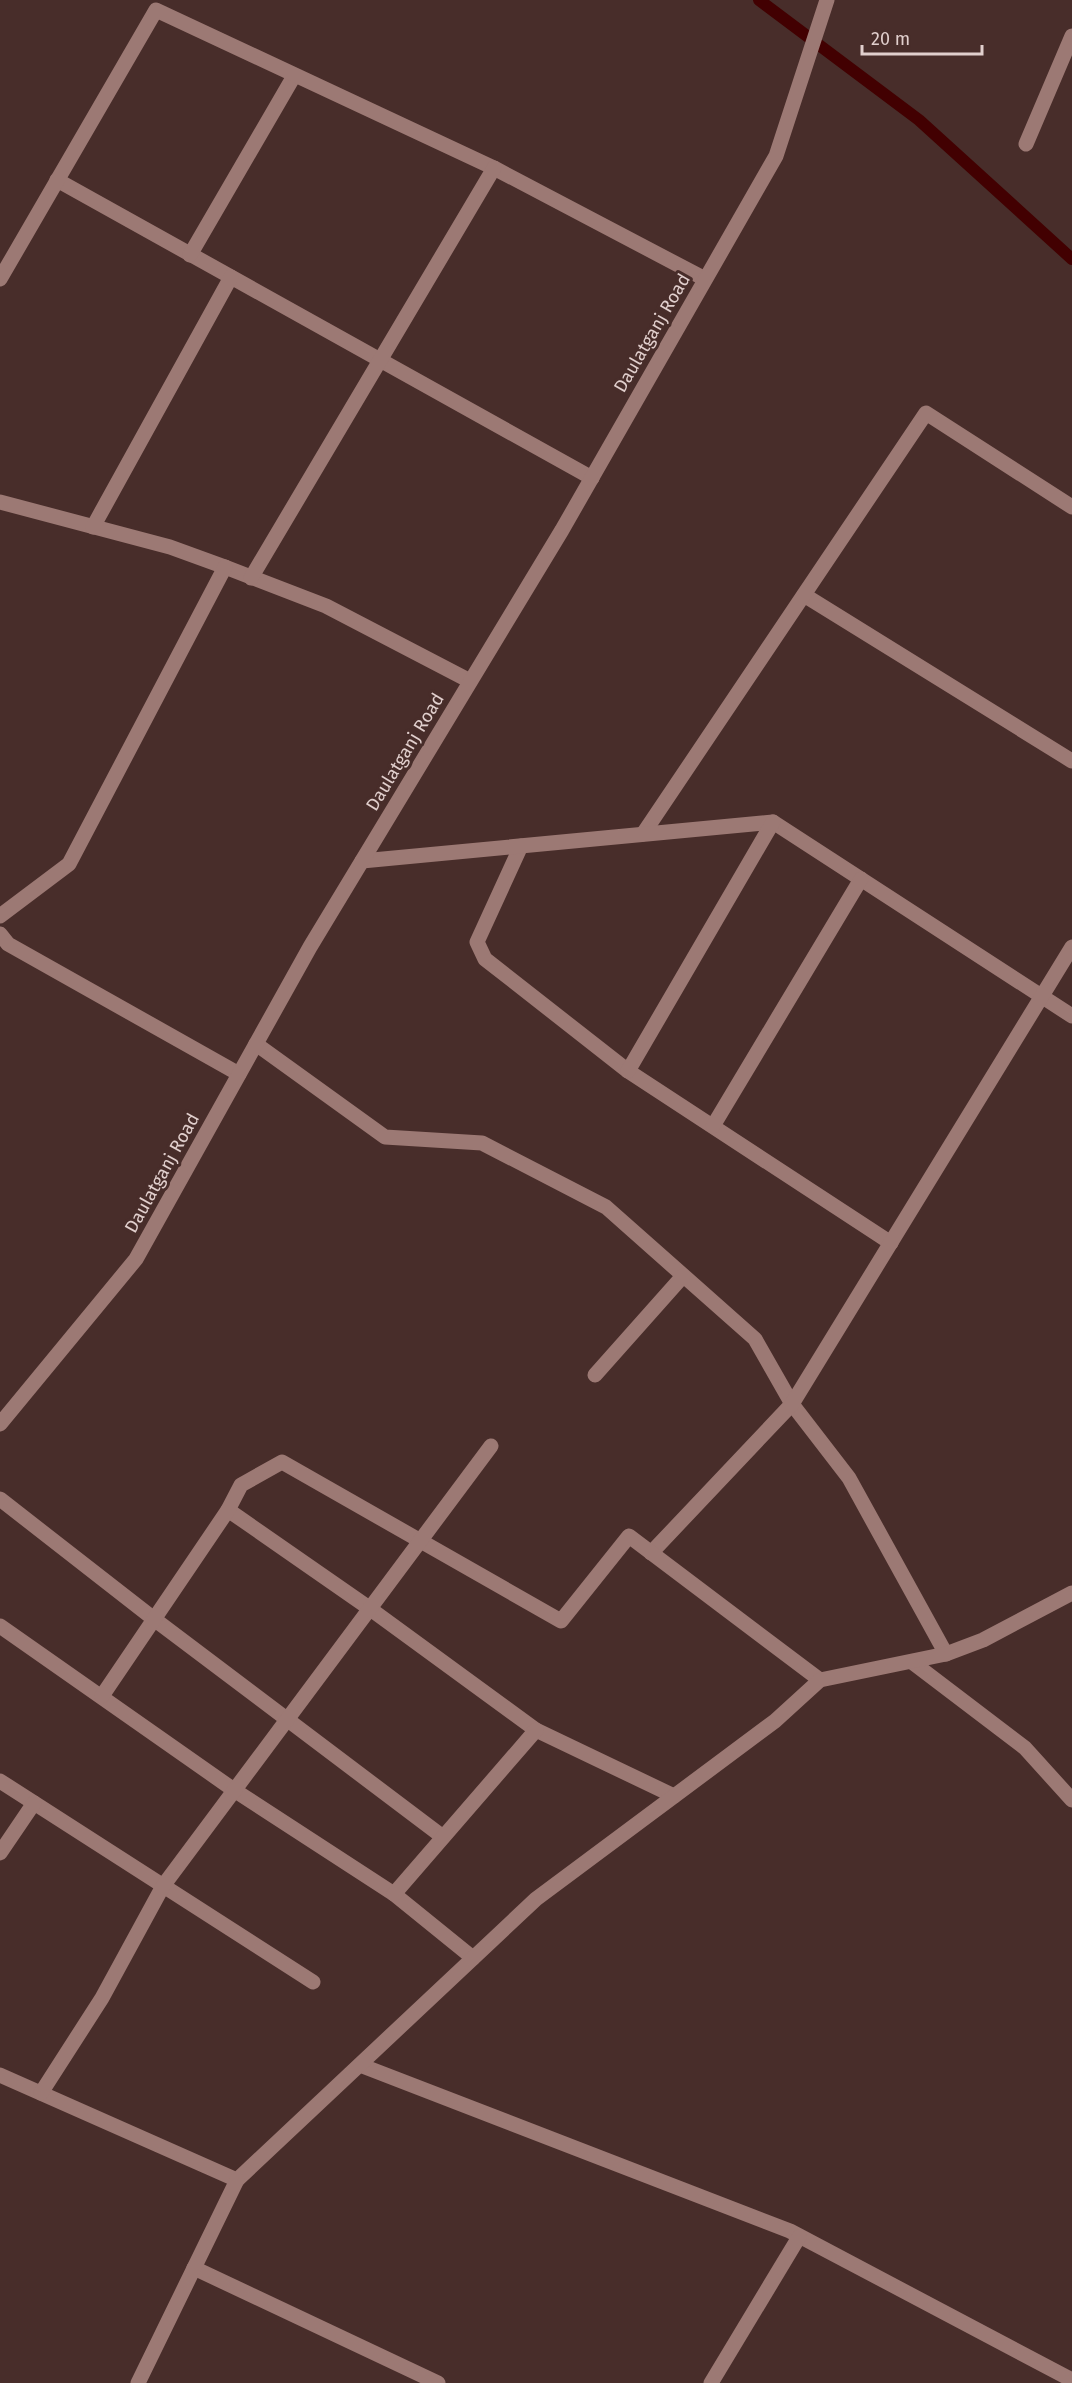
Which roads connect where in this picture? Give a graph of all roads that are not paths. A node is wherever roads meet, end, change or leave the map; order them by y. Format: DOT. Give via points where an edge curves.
graph roads {
  1 [pos="825,6"];
  2 [pos="1072,36"];
  3 [pos="294,76"];
  4 [pos="1026,144"];
  5 [pos="494,168"];
  6 [pos="57,180"];
  7 [pos="190,255"];
  8 [pos="231,277"];
  9 [pos="0,279"];
  10 [pos="705,279"];
  11 [pos="380,361"];
  12 [pos="592,478"];
  13 [pos="0,502"];
  14 [pos="1072,507"];
  15 [pos="93,527"];
  16 [pos="225,567"];
  17 [pos="251,578"];
  18 [pos="804,595"];
  19 [pos="471,681"];
  20 [pos="1072,762"];
  21 [pos="773,822"];
  22 [pos="643,834"];
  23 [pos="522,846"];
  24 [pos="362,861"];
  25 [pos="861,879"];
  26 [pos="0,916"];
  27 [pos="0,934"];
  28 [pos="1072,947"];
  29 [pos="1041,996"];
  30 [pos="1072,1016"];
  31 [pos="256,1044"];
  32 [pos="628,1071"];
  33 [pos="239,1074"];
  34 [pos="713,1126"];
  35 [pos="891,1243"];
  36 [pos="683,1276"];
  37 [pos="595,1375"];
  38 [pos="792,1404"];
  39 [pos="0,1424"];
  40 [pos="491,1446"];
  41 [pos="0,1499"];
  42 [pos="228,1510"];
  43 [pos="420,1541"];
  44 [pos="651,1553"];
  45 [pos="1072,1593"];
  46 [pos="369,1608"];
  47 [pos="154,1619"];
  48 [pos="0,1626"];
  49 [pos="946,1654"];
  50 [pos="912,1662"];
  51 [pos="820,1680"];
  52 [pos="102,1695"];
  53 [pos="287,1718"];
  54 [pos="536,1730"];
  55 [pos="0,1781"];
  56 [pos="234,1790"];
  57 [pos="674,1796"];
  58 [pos="1072,1800"];
  59 [pos="34,1803"];
  60 [pos="443,1837"];
  61 [pos="0,1853"];
  62 [pos="163,1886"];
  63 [pos="394,1894"];
  64 [pos="473,1958"];
  65 [pos="313,1982"];
  66 [pos="360,2065"];
  67 [pos="0,2075"];
  68 [pos="41,2093"];
  69 [pos="237,2180"];
  70 [pos="799,2237"];
  71 [pos="194,2268"];
  72 [pos="1072,2380"];
  73 [pos="138,2383"];
  74 [pos="438,2383"];
  75 [pos="711,2383"];
  1 -- 10 [label="street, Daulatganj Road" via="776,156"];
  2 -- 4 [label="street"];
  3 -- 5 [label="street"];
  3 -- 6 [label="street" via="156,10"];
  3 -- 7 [label="street"];
  5 -- 10 [label="street"];
  5 -- 11 [label="street"];
  6 -- 7 [label="street"];
  6 -- 9 [label="street"];
  7 -- 8 [label="street"];
  8 -- 11 [label="street"];
  8 -- 15 [label="street"];
  10 -- 12 [label="street, Daulatganj Road"];
  11 -- 12 [label="street"];
  11 -- 17 [label="street"];
  12 -- 19 [label="street, Daulatganj Road"];
  13 -- 15 [label="street"];
  14 -- 18 [label="street" via="926,412"];
  15 -- 16 [label="street" via="170,547"];
  16 -- 17 [label="street"];
  16 -- 26 [label="street" via="69,864"];
  17 -- 19 [label="street" via="326,606"];
  18 -- 20 [label="street"];
  18 -- 22 [label="street"];
  19 -- 24 [label="street, Daulatganj Road"];
  21 -- 22 [label="street"];
  21 -- 25 [label="street"];
  21 -- 32 [label="street"];
  22 -- 23 [label="street"];
  23 -- 24 [label="street"];
  23 -- 32 [label="street" via="477,942 485,959"];
  24 -- 31 [label="street, Daulatganj Road"];
  25 -- 29 [label="street"];
  25 -- 34 [label="street"];
  27 -- 33 [label="street" via="8,944"];
  28 -- 29 [label="street"];
  29 -- 30 [label="street"];
  29 -- 35 [label="street"];
  31 -- 33 [label="street, Daulatganj Road"];
  31 -- 36 [label="street" via="385,1137 482,1143 606,1207"];
  32 -- 34 [label="street"];
  33 -- 39 [label="street, Daulatganj Road" via="136,1258"];
  34 -- 35 [label="street"];
  35 -- 38 [label="street"];
  36 -- 37 [label="street"];
  36 -- 38 [label="street" via="755,1339"];
  38 -- 44 [label="street"];
  38 -- 49 [label="street" via="849,1478"];
  40 -- 43 [label="street"];
  41 -- 47 [label="street"];
  42 -- 43 [label="street" via="241,1485 282,1462"];
  42 -- 46 [label="street"];
  42 -- 47 [label="street"];
  43 -- 44 [label="street" via="561,1621 629,1536"];
  43 -- 46 [label="street"];
  44 -- 51 [label="street"];
  45 -- 49 [label="street" via="983,1640"];
  46 -- 53 [label="street"];
  46 -- 54 [label="street"];
  47 -- 52 [label="street"];
  47 -- 53 [label="street"];
  48 -- 52 [label="street"];
  49 -- 50 [label="street"];
  50 -- 51 [label="street"];
  50 -- 58 [label="street" via="1025,1748"];
  51 -- 57 [label="street" via="775,1721"];
  52 -- 56 [label="street"];
  53 -- 56 [label="street"];
  53 -- 60 [label="street"];
  54 -- 57 [label="street"];
  54 -- 60 [label="street"];
  55 -- 59 [label="street"];
  56 -- 62 [label="street"];
  56 -- 63 [label="street"];
  57 -- 64 [label="street" via="536,1899"];
  59 -- 61 [label="street"];
  59 -- 62 [label="street"];
  60 -- 63 [label="street"];
  62 -- 65 [label="street"];
  62 -- 68 [label="street" via="102,1998"];
  63 -- 64 [label="street"];
  64 -- 66 [label="street"];
  66 -- 69 [label="street"];
  66 -- 70 [label="street"];
  67 -- 68 [label="street"];
  68 -- 69 [label="street"];
  69 -- 71 [label="street"];
  70 -- 72 [label="street"];
  70 -- 75 [label="street"];
  71 -- 73 [label="street"];
  71 -- 74 [label="street"];
}
